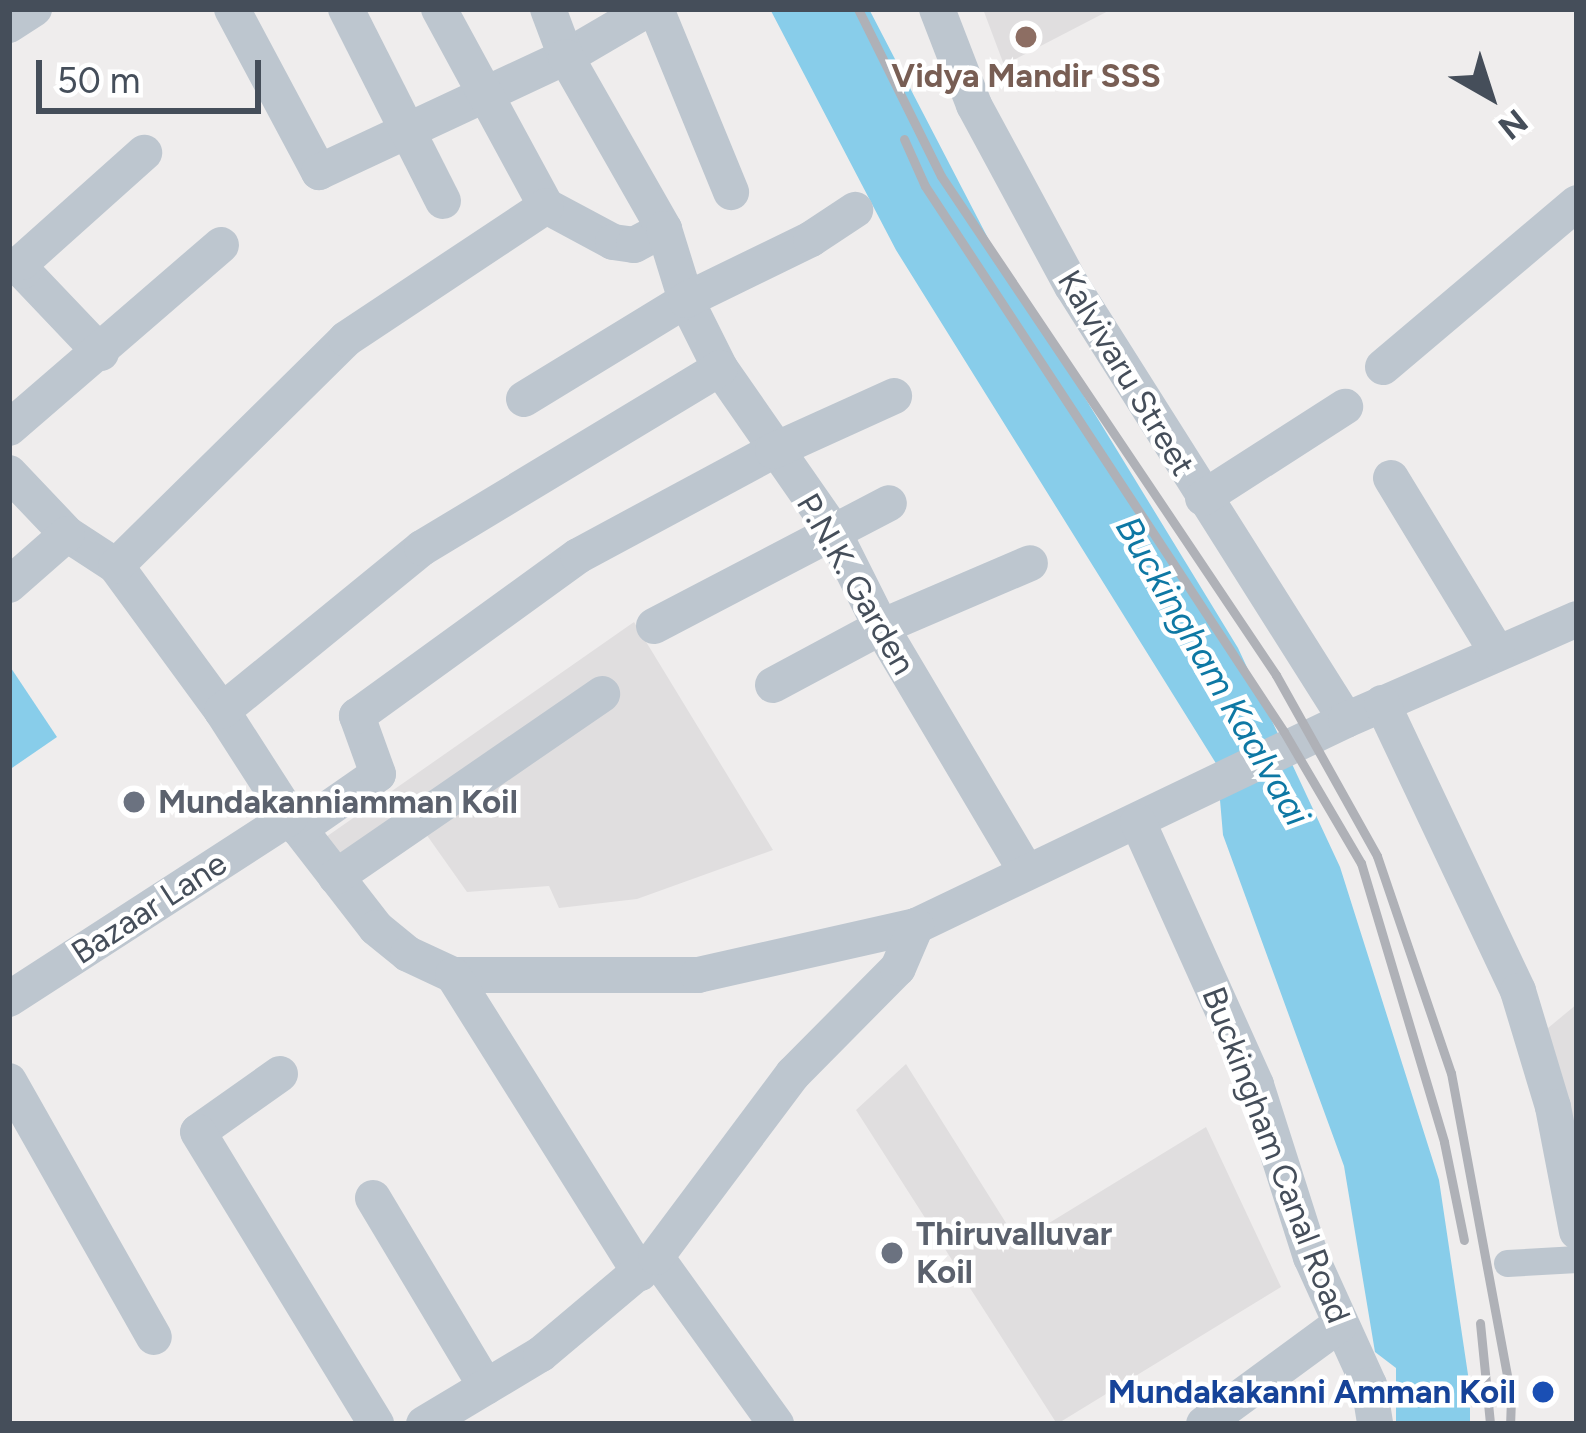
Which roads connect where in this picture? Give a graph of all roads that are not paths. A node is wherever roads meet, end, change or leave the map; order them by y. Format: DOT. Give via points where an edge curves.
graph roads {
  1 [pos="34,9"];
  2 [pos="232,9"];
  3 [pos="346,9"];
  4 [pos="439,9"];
  5 [pos="548,9"];
  6 [pos="652,9"];
  7 [pos="938,9"];
  8 [pos="9,25"];
  9 [pos="566,57"];
  10 [pos="481,95"];
  11 [pos="407,130"];
  12 [pos="144,153"];
  13 [pos="731,192"];
  14 [pos="443,201"];
  15 [pos="1577,203"];
  16 [pos="546,206"];
  17 [pos="855,210"];
  18 [pos="664,229"];
  19 [pos="220,245"];
  20 [pos="686,300"];
  21 [pos="100,353"];
  22 [pos="1383,367"];
  23 [pos="720,368"];
  24 [pos="894,396"];
  25 [pos="524,399"];
  26 [pos="1346,406"];
  27 [pos="9,428"];
  28 [pos="773,451"];
  29 [pos="9,472"];
  30 [pos="1391,478"];
  31 [pos="1203,498"];
  32 [pos="889,502"];
  33 [pos="832,529"];
  34 [pos="67,534"];
  35 [pos="1030,563"];
  36 [pos="116,566"];
  37 [pos="9,585"];
  38 [pos="1577,620"];
  39 [pos="654,626"];
  40 [pos="881,627"];
  41 [pos="1497,652"];
  42 [pos="773,685"];
  43 [pos="602,694"];
  44 [pos="1382,703"];
  45 [pos="222,711"];
  46 [pos="1346,720"];
  47 [pos="1138,822"];
  48 [pos="294,823"];
  49 [pos="1025,871"];
  50 [pos="336,877"];
  51 [pos="916,926"];
  52 [pos="454,975"];
  53 [pos="9,999"];
  54 [pos="280,1074"];
  55 [pos="9,1081"];
  56 [pos="373,1198"];
  57 [pos="1577,1232"];
  58 [pos="1577,1259"];
  59 [pos="1507,1263"];
  60 [pos="648,1265"];
  61 [pos="1340,1324"];
  62 [pos="154,1337"];
  63 [pos="486,1387"];
  64 [pos="376,1424"];
  65 [pos="424,1424"];
  66 [pos="776,1424"];
  67 [pos="1204,1424"];
  68 [pos="1376,1424"];
  1 -- 8 [label="street"];
  2 -- 11 [label="street" via="320,172"];
  3 -- 11 [label="street"];
  4 -- 10 [label="street"];
  5 -- 9 [label="street, P.N.K. Garden"];
  6 -- 9 [label="street"];
  6 -- 13 [label="street"];
  7 -- 31 [label="street, Kalvivaru Street" via="974,105 1072,286"];
  9 -- 10 [label="street"];
  9 -- 18 [label="street, P.N.K. Garden"];
  10 -- 11 [label="street"];
  10 -- 16 [label="street"];
  11 -- 14 [label="street"];
  12 -- 21 [label="street" via="22,262"];
  15 -- 22 [label="street"];
  16 -- 18 [label="street" via="613,242 634,245"];
  16 -- 36 [label="street" via="346,339"];
  17 -- 20 [label="street"];
  18 -- 20 [label="street, P.N.K. Garden"];
  19 -- 21 [label="street"];
  20 -- 23 [label="street, P.N.K. Garden"];
  20 -- 25 [label="street"];
  21 -- 27 [label="street"];
  23 -- 28 [label="street, P.N.K. Garden"];
  23 -- 45 [label="street" via="422,548"];
  24 -- 28 [label="street"];
  26 -- 31 [label="street"];
  28 -- 33 [label="street, P.N.K. Garden"];
  28 -- 48 [label="street, Bazaar Lane" via="578,556 357,716 378,774"];
  29 -- 34 [label="street"];
  30 -- 41 [label="street"];
  31 -- 46 [label="street, Kalvivaru Street"];
  32 -- 33 [label="street"];
  33 -- 39 [label="street"];
  33 -- 40 [label="street, P.N.K. Garden"];
  34 -- 36 [label="street"];
  34 -- 37 [label="street"];
  35 -- 40 [label="street"];
  36 -- 45 [label="street"];
  38 -- 41 [label="street"];
  40 -- 42 [label="street"];
  40 -- 49 [label="street, P.N.K. Garden"];
  41 -- 44 [label="street"];
  43 -- 50 [label="street"];
  44 -- 46 [label="street"];
  44 -- 57 [label="street" via="1518,992"];
  45 -- 48 [label="street"];
  46 -- 47 [label="street"];
  47 -- 49 [label="street"];
  47 -- 61 [label="street, Buckingham Canal Road" via="1256,1085"];
  48 -- 50 [label="street"];
  48 -- 53 [label="street, Bazaar Lane"];
  49 -- 51 [label="street"];
  50 -- 52 [label="street" via="376,928"];
  51 -- 52 [label="street" via="698,975"];
  51 -- 60 [label="street" via="898,968 793,1075"];
  52 -- 60 [label="street"];
  54 -- 64 [label="street" via="198,1132"];
  55 -- 62 [label="street"];
  56 -- 63 [label="street"];
  58 -- 59 [label="street"];
  60 -- 63 [label="street" via="541,1354"];
  60 -- 66 [label="street"];
  61 -- 67 [label="street"];
  61 -- 68 [label="street, Buckingham Canal Road" via="1370,1385"];
  63 -- 65 [label="street"];
}
